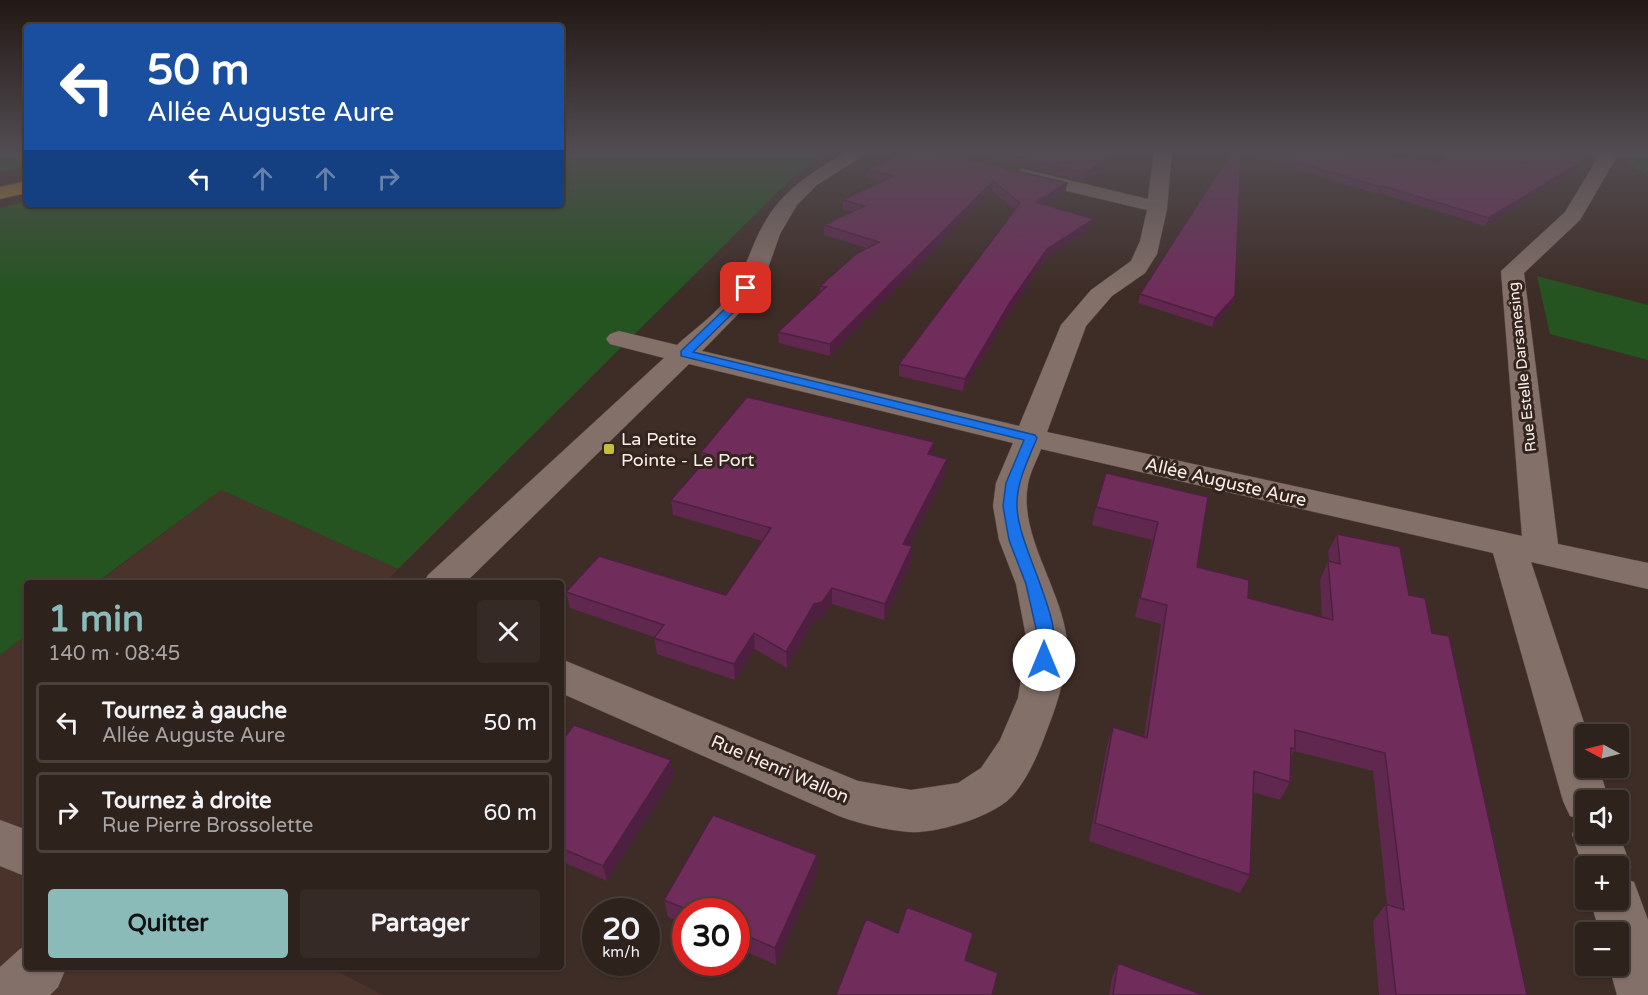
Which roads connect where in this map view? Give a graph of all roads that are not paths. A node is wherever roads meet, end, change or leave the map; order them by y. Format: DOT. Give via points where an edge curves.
graph roads {
  1 [pos="793,197"];
  2 [pos="1117,197"];
  3 [pos="1158,197"];
  4 [pos="1584,197"];
  5 [pos="1157,207"];
  6 [pos="619,339"];
  7 [pos="685,354"];
  8 [pos="1031,438"];
  9 [pos="1524,549"];
  10 [pos="1648,576"];
  11 [pos="445,580"];
  12 [pos="564,676"];
  13 [pos="1583,790"];
  14 [pos="0,842"];
  15 [pos="24,853"];
  16 [pos="1619,910"];
  17 [pos="37,970"];
  18 [pos="11,995"];
  19 [pos="1645,995"];
  1 -- 7 [label="street" via="769,234 756,271 736,304"];
  2 -- 5 [label="street"];
  3 -- 5 [label="street, Rue Henri Wallon"];
  4 -- 9 [label="street, Rue Estelle Darsanesing" via="1573,216 1512,272"];
  5 -- 8 [label="street, Rue Henri Wallon" via="1141,264 1105,290 1074,325"];
  6 -- 7 [label="street, Allée Auguste Aure"];
  7 -- 8 [label="street, Allée Auguste Aure"];
  7 -- 11 [label="street"];
  8 -- 9 [label="street, Allée Auguste Aure"];
  8 -- 12 [label="street, Rue Henri Wallon" via="1012,483 1010,506 1016,540 1034,584 1047,642 1039,698 1017,750 997,782 967,802 911,811 855,801"];
  9 -- 10 [label="street, Allée Auguste Aure"];
  9 -- 13 [label="street"];
  14 -- 15 [label="street"];
  16 -- 19 [label="street"];
  17 -- 18 [label="street"];
}
